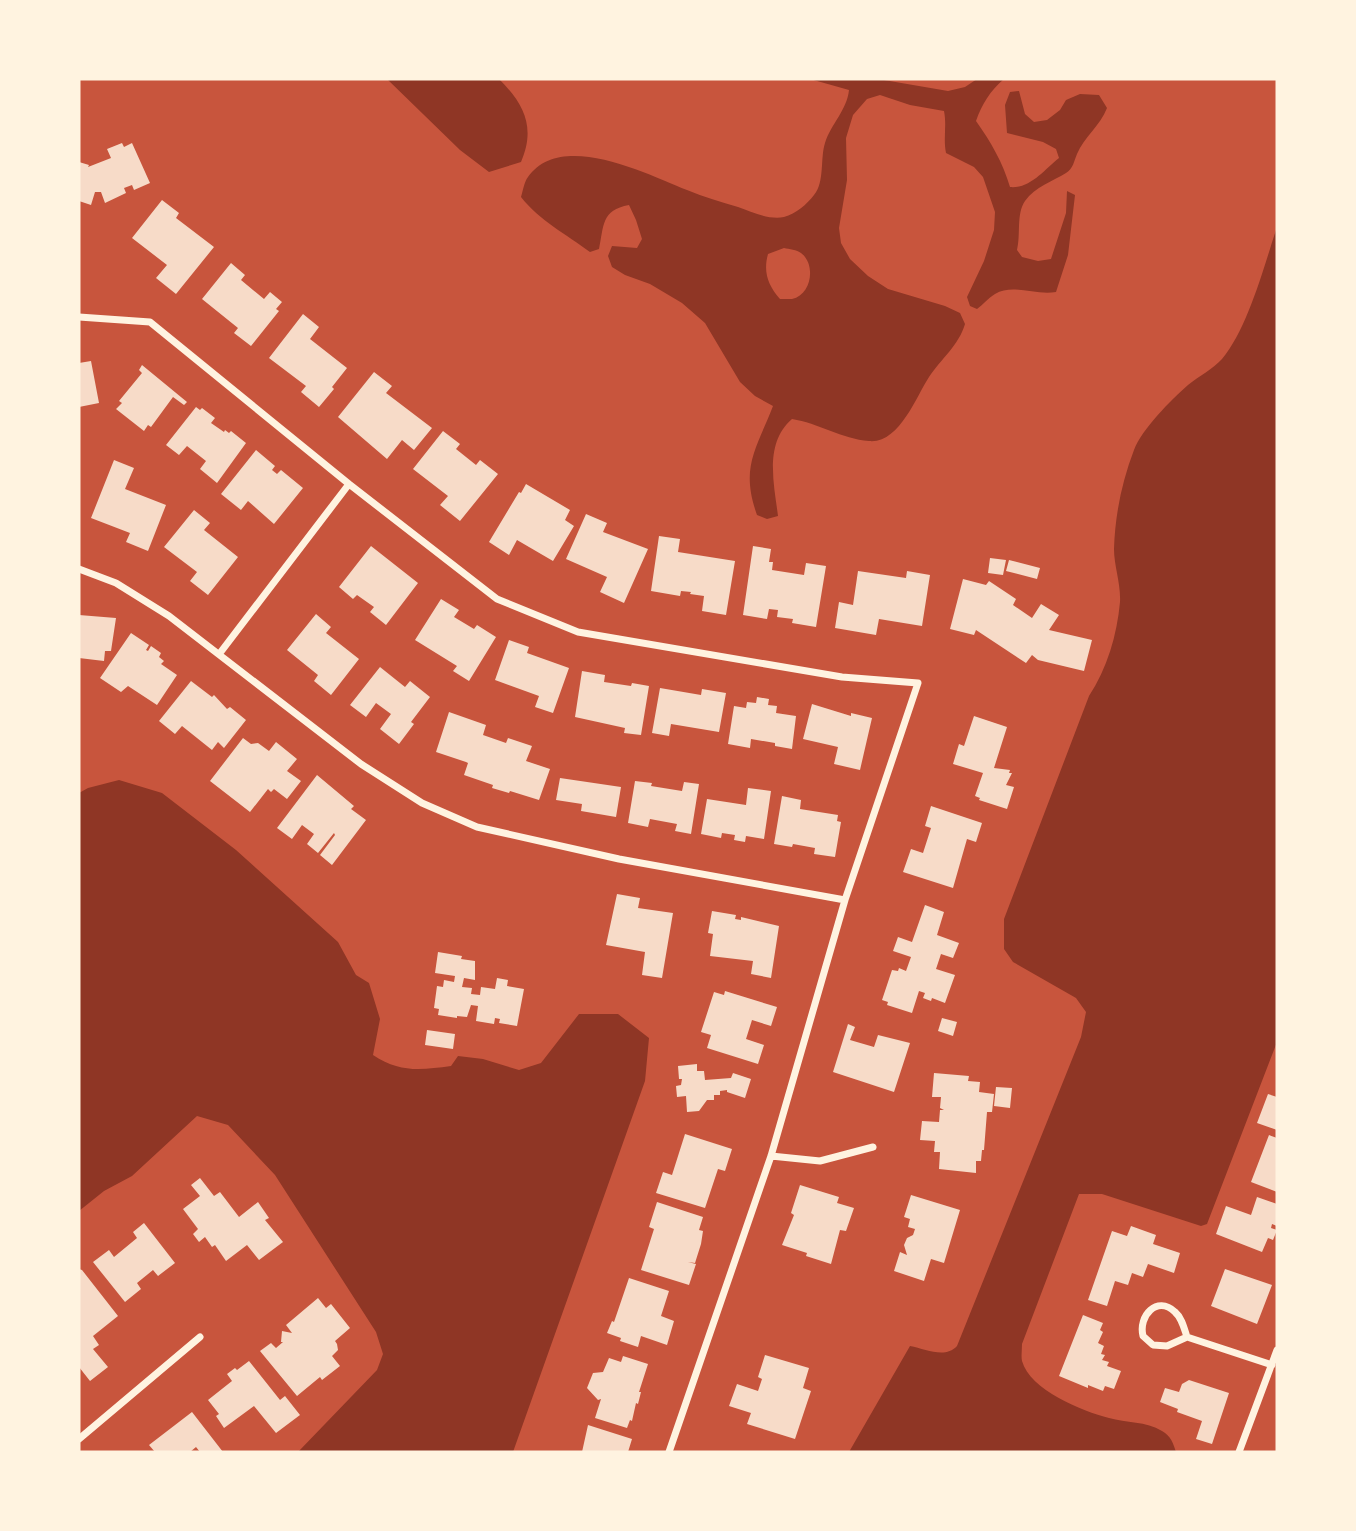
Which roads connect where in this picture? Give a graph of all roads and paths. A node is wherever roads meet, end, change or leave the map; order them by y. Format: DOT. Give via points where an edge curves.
graph roads {
  1 [pos="79,314"];
  2 [pos="349,484"];
  3 [pos="79,569"];
  4 [pos="219,653"];
  5 [pos="845,900"];
  6 [pos="873,1147"];
  7 [pos="771,1156"];
  8 [pos="200,1336"];
  9 [pos="1187,1337"];
  10 [pos="1277,1350"];
  11 [pos="1272,1365"];
  12 [pos="79,1440"];
  13 [pos="670,1452"];
  14 [pos="1240,1452"];
  1 -- 2 [label="street" via="150,322"];
  2 -- 4 [label="street"];
  2 -- 5 [label="street" via="497,599 578,632 842,677 918,683"];
  3 -- 4 [label="street" via="116,583"];
  4 -- 5 [label="street" via="361,764 422,803 477,827 620,859"];
  5 -- 7 [label="street"];
  6 -- 7 [label="street" via="820,1161"];
  7 -- 13 [label="street"];
  8 -- 12 [label="street"];
  9 -- 9 [label="street" via="1167,1346 1153,1345 1143,1336 1142,1321 1149,1310 1168,1307 1178,1314"];
  9 -- 11 [label="street"];
  10 -- 11 [label="street"];
  11 -- 14 [label="street"];
}
